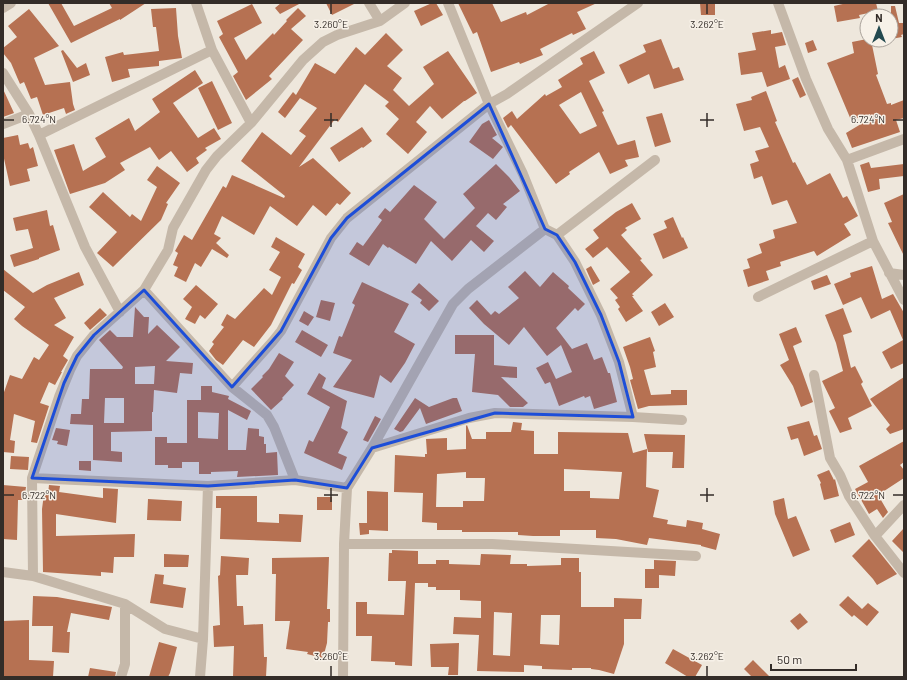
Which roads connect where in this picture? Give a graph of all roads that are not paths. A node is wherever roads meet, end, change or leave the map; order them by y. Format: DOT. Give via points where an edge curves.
graph roads {
  1 [pos="11,3"];
  2 [pos="196,3"];
  3 [pos="369,3"];
  4 [pos="405,3"];
  5 [pos="448,3"];
  6 [pos="638,3"];
  7 [pos="778,3"];
  8 [pos="3,8"];
  9 [pos="380,21"];
  10 [pos="212,50"];
  11 [pos="3,73"];
  12 [pos="489,104"];
  13 [pos="28,114"];
  14 [pos="3,124"];
  15 [pos="251,124"];
  16 [pos="39,135"];
  17 [pos="904,139"];
  18 [pos="655,160"];
  19 [pos="847,160"];
  20 [pos="545,229"];
  21 [pos="556,235"];
  22 [pos="873,242"];
  23 [pos="889,273"];
  24 [pos="904,275"];
  25 [pos="144,290"];
  26 [pos="758,296"];
  27 [pos="904,300"];
  28 [pos="120,312"];
  29 [pos="814,375"];
  30 [pos="232,387"];
  31 [pos="633,417"];
  32 [pos="682,420"];
  33 [pos="372,448"];
  34 [pos="32,478"];
  35 [pos="295,480"];
  36 [pos="208,486"];
  37 [pos="347,488"];
  38 [pos="904,505"];
  39 [pos="875,536"];
  40 [pos="344,544"];
  41 [pos="696,556"];
  42 [pos="3,572"];
  43 [pos="904,574"];
  44 [pos="33,576"];
  45 [pos="126,604"];
  46 [pos="203,639"];
  47 [pos="121,677"];
  48 [pos="200,677"];
  49 [pos="343,677"];
  1 -- 8 [label="street"];
  2 -- 10 [label="street"];
  3 -- 9 [label="street"];
  4 -- 9 [label="street"];
  5 -- 12 [label="street"];
  6 -- 12 [label="street"];
  7 -- 19 [label="street" via="806,79 828,128"];
  9 -- 15 [label="street" via="323,42 303,60"];
  10 -- 15 [label="street"];
  10 -- 16 [label="street"];
  11 -- 13 [label="street"];
  12 -- 20 [label="street" via="523,174"];
  12 -- 30 [label="street" via="346,218 331,238 281,331"];
  13 -- 14 [label="street"];
  13 -- 16 [label="street"];
  15 -- 25 [label="street" via="206,170 173,228 168,250"];
  16 -- 28 [label="street" via="86,247"];
  17 -- 19 [label="street"];
  18 -- 21 [label="street"];
  19 -- 22 [label="street"];
  20 -- 21 [label="street"];
  20 -- 33 [label="street" via="468,289 453,304"];
  21 -- 31 [label="street" via="575,262 601,315 618,362"];
  22 -- 23 [label="street"];
  22 -- 26 [label="street"];
  23 -- 24 [label="street"];
  23 -- 27 [label="street"];
  25 -- 28 [label="street"];
  25 -- 30 [label="street"];
  28 -- 34 [label="street" via="94,335 77,356 59,397"];
  29 -- 39 [label="street" via="830,458 849,496"];
  30 -- 35 [label="street" via="266,415 274,428"];
  31 -- 32 [label="street"];
  31 -- 33 [label="street" via="482,414"];
  33 -- 37 [label="street"];
  34 -- 36 [label="street"];
  34 -- 44 [label="street"];
  35 -- 36 [label="street"];
  35 -- 37 [label="street"];
  36 -- 46 [label="street"];
  37 -- 40 [label="street"];
  38 -- 39 [label="street"];
  39 -- 43 [label="street"];
  40 -- 41 [label="street" via="492,544"];
  40 -- 49 [label="street"];
  42 -- 44 [label="street"];
  44 -- 45 [label="street"];
  45 -- 46 [label="street" via="165,629"];
  45 -- 47 [label="street" via="125,664"];
  46 -- 48 [label="street"];
}
